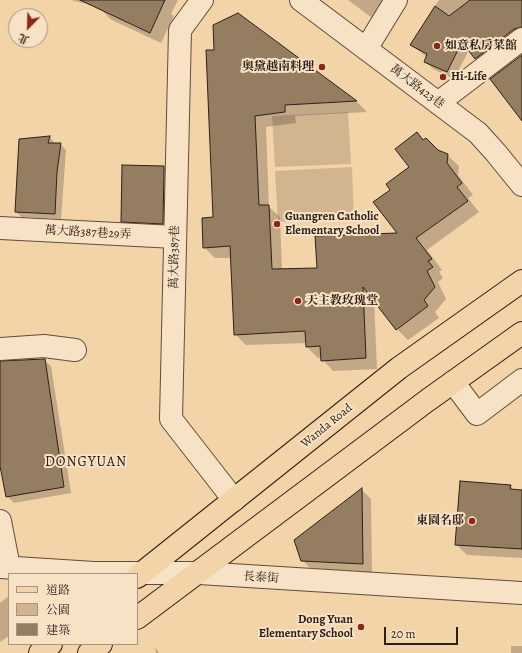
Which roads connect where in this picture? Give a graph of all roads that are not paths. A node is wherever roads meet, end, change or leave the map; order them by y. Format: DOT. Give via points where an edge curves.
graph roads {
  1 [pos="202,0"];
  2 [pos="301,0"];
  3 [pos="396,0"];
  4 [pos="522,39"];
  5 [pos="366,48"];
  6 [pos="438,103"];
  7 [pos="522,185"];
  8 [pos="0,228"];
  9 [pos="175,237"];
  10 [pos="522,281"];
  11 [pos="519,340"];
  12 [pos="0,349"];
  13 [pos="75,350"];
  14 [pos="522,380"];
  15 [pos="453,382"];
  16 [pos="234,500"];
  17 [pos="0,521"];
  18 [pos="4,567"];
  19 [pos="94,573"];
  20 [pos="200,573"];
  21 [pos="140,575"];
  22 [pos="522,593"];
  23 [pos="138,617"];
  24 [pos="51,645"];
  25 [pos="100,645"];
  26 [pos="40,653"];
  27 [pos="89,653"];
  1 -- 9 [label="street, 萬大路387巷" via="180,30"];
  2 -- 5 [label="street, 萬大路423巷"];
  3 -- 5 [label="street"];
  4 -- 6 [label="street"];
  5 -- 6 [label="street, 萬大路423巷"];
  6 -- 7 [label="street, 萬大路423巷" via="478,133"];
  8 -- 9 [label="street, 萬大路387巷29弄"];
  9 -- 16 [label="street, 萬大路387巷" via="171,419"];
  10 -- 16 [label="main road, Wanda Road" via="400,368"];
  11 -- 15 [label="main road"];
  12 -- 13 [label="street" via="44,346"];
  14 -- 15 [label="street" via="477,414"];
  15 -- 20 [label="main road" via="223,553"];
  16 -- 21 [label="main road, Wanda Road"];
  17 -- 18 [label="street"];
  18 -- 19 [label="street, 長泰街"];
  20 -- 21 [label="street, 長泰街"];
  20 -- 22 [label="street, 長泰街"];
  20 -- 23 [label="main road"];
  24 -- 26 [label="main road"];
  25 -- 27 [label="main road"];
}
